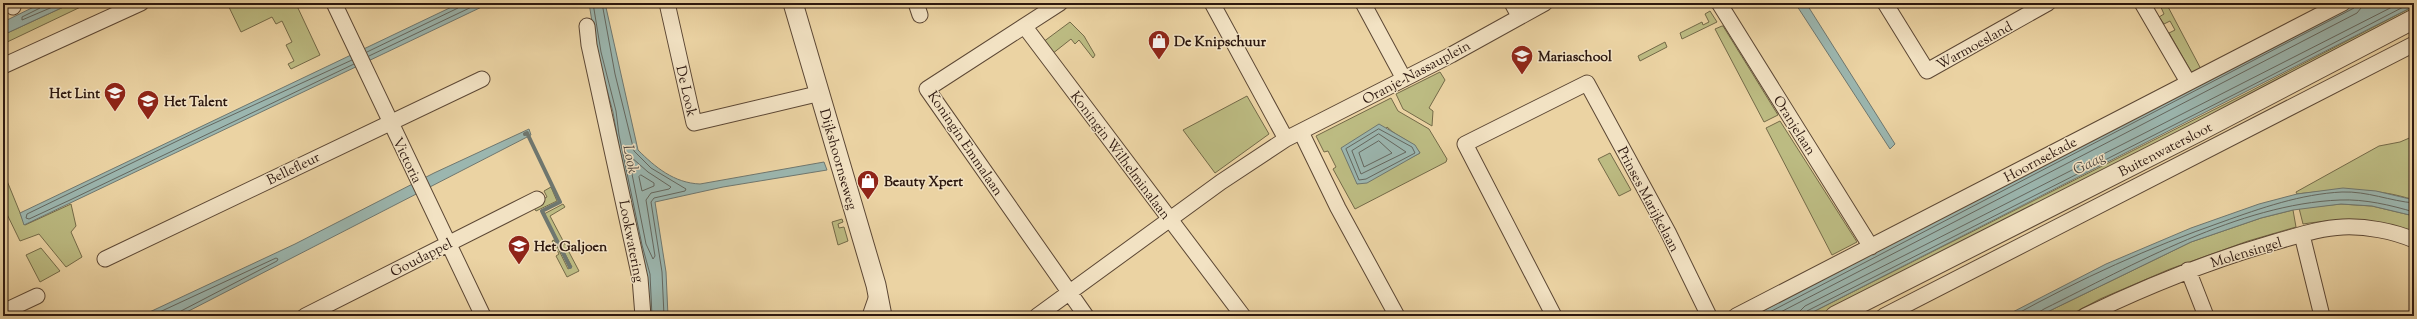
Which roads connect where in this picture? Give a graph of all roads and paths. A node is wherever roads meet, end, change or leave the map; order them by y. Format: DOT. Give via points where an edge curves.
graph roads {
  1 [pos="141,3"];
  2 [pos="667,3"];
  3 [pos="793,3"];
  4 [pos="1060,3"];
  5 [pos="1212,3"];
  6 [pos="1363,3"];
  7 [pos="1545,3"];
  8 [pos="1719,3"];
  9 [pos="1885,3"];
  10 [pos="2048,3"];
  11 [pos="2142,3"];
  12 [pos="2343,3"];
  13 [pos="339,5"];
  14 [pos="1515,9"];
  15 [pos="2414,19"];
  16 [pos="587,26"];
  17 [pos="1025,27"];
  18 [pos="2414,44"];
  19 [pos="3,66"];
  20 [pos="482,79"];
  21 [pos="1404,79"];
  22 [pos="2188,82"];
  23 [pos="821,93"];
  24 [pos="390,122"];
  25 [pos="1301,132"];
  26 [pos="1286,139"];
  27 [pos="537,199"];
  28 [pos="1170,220"];
  29 [pos="2302,235"];
  30 [pos="2414,240"];
  31 [pos="448,244"];
  32 [pos="1871,247"];
  33 [pos="105,259"];
  34 [pos="2188,270"];
  35 [pos="1914,277"];
  36 [pos="1069,293"];
  37 [pos="37,296"];
  38 [pos="877,296"];
  39 [pos="1924,297"];
  40 [pos="3,312"];
  41 [pos="305,316"];
  42 [pos="483,316"];
  43 [pos="643,316"];
  44 [pos="870,316"];
  45 [pos="882,316"];
  46 [pos="1037,316"];
  47 [pos="1086,316"];
  48 [pos="1243,316"];
  49 [pos="1397,316"];
  50 [pos="1554,316"];
  51 [pos="1709,316"];
  52 [pos="1736,316"];
  53 [pos="1835,316"];
  54 [pos="1884,316"];
  55 [pos="2085,316"];
  56 [pos="2206,316"];
  57 [pos="2322,316"];
  1 -- 19 [label="street"];
  2 -- 23 [label="street, De Look" via="694,123"];
  3 -- 23 [label="street, Dijkshoornseweg"];
  4 -- 17 [label="street"];
  5 -- 26 [label="street"];
  6 -- 21 [label="street"];
  7 -- 14 [label="street, Oranje-Nassauplein"];
  8 -- 32 [label="street, Oranjelaan"];
  9 -- 10 [label="street, Warmoesland" via="1927,72"];
  11 -- 22 [label="street"];
  12 -- 22 [label="street, Hoornsekade"];
  13 -- 24 [label="street, Victoria" via="354,48"];
  14 -- 21 [label="street, Oranje-Nassauplein"];
  15 -- 35 [label="street, Buitenwatersloot"];
  16 -- 43 [label="street, Lookwatering" via="640,278"];
  17 -- 28 [label="street, Koningin Wilhelminalaan"];
  17 -- 36 [label="street, Koningin Emmalaan" via="927,89"];
  18 -- 39 [label="street, Buitenwatersloot"];
  20 -- 24 [label="street, Bellefleur"];
  21 -- 25 [label="street, Oranje-Nassauplein"];
  22 -- 32 [label="street, Hoornsekade"];
  23 -- 38 [label="street, Dijkshoornseweg"];
  24 -- 31 [label="street, Victoria"];
  24 -- 33 [label="street, Bellefleur"];
  25 -- 26 [label="street, Oranje-Nassauplein"];
  25 -- 49 [label="street" via="1338,208"];
  26 -- 28 [label="street, Oranje-Nassauplein"];
  27 -- 31 [label="street, Goudappel"];
  28 -- 36 [label="street, Oranje-Nassauplein"];
  28 -- 48 [label="street, Koningin Wilhelminalaan"];
  29 -- 30 [label="street, Molensingel" via="2319,229 2344,227 2374,230"];
  29 -- 34 [label="street, Molensingel" via="2236,253"];
  29 -- 57 [label="street"];
  31 -- 41 [label="street, Goudappel"];
  31 -- 42 [label="street, Victoria"];
  32 -- 52 [label="street, Hoornsekade"];
  34 -- 55 [label="street, Molensingel"];
  34 -- 56 [label="street"];
  35 -- 39 [label="street"];
  35 -- 53 [label="street, Buitenwatersloot"];
  36 -- 46 [label="street, Oranje-Nassauplein"];
  36 -- 47 [label="street"];
  37 -- 40 [label="street"];
  38 -- 44 [label="street"];
  38 -- 45 [label="street, Dijkshoornseweg"];
  39 -- 54 [label="street, Buitenwatersloot"];
  50 -- 51 [label="street, Prinses Marijkelaan" via="1465,144 1587,83 1668,232"];
}
